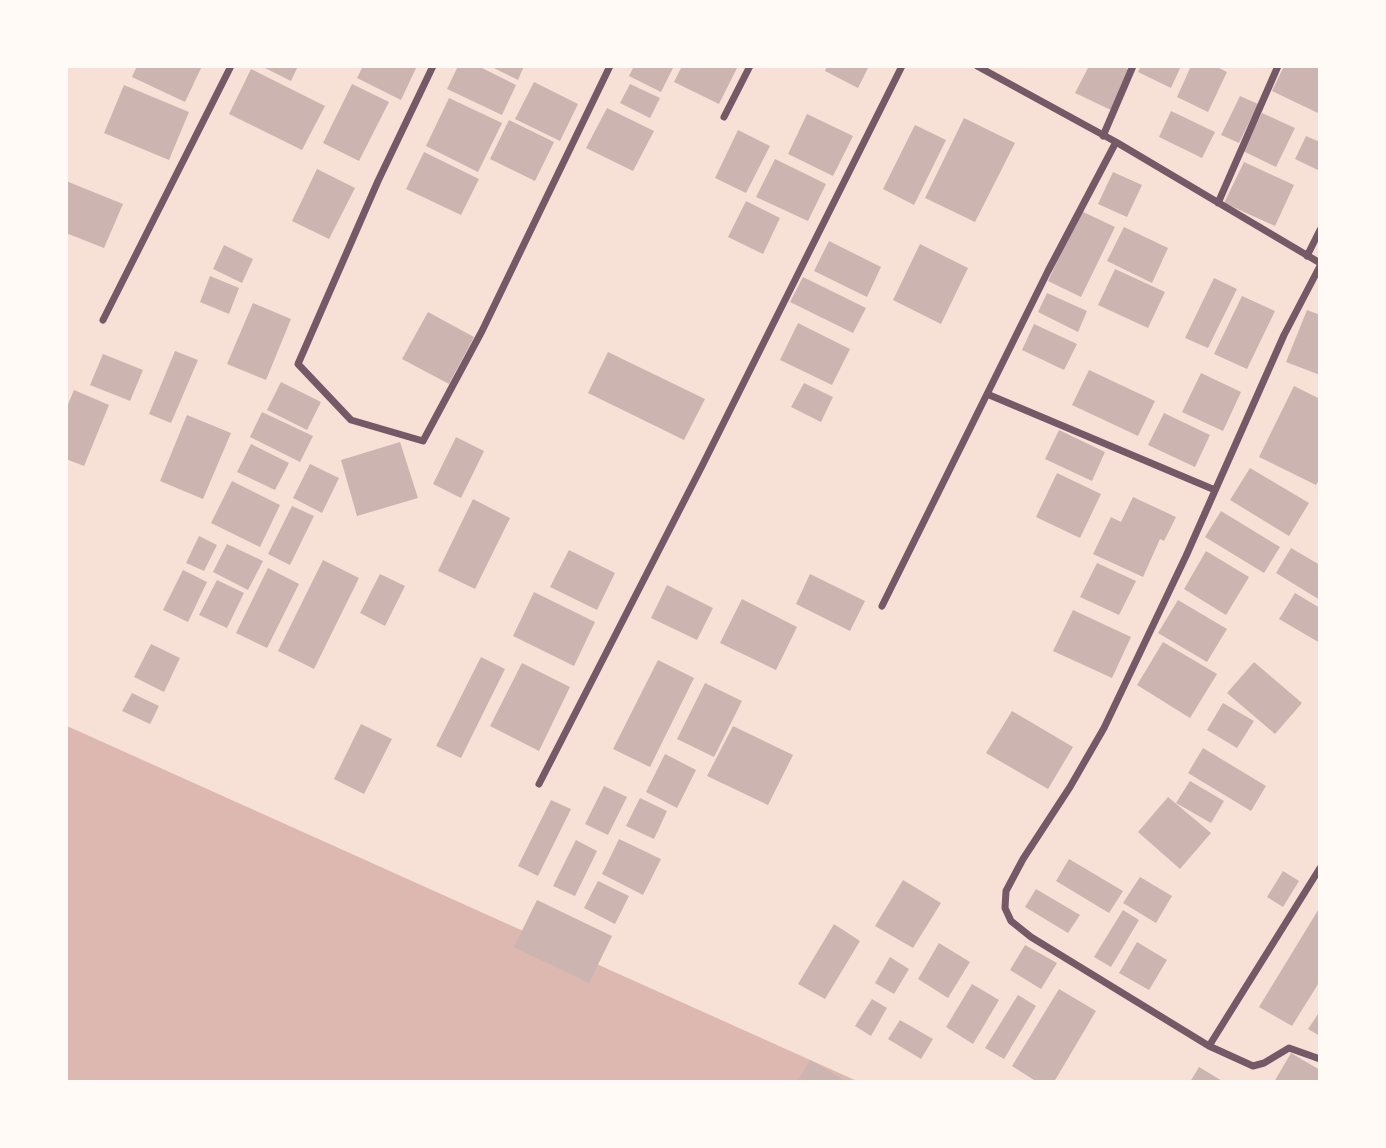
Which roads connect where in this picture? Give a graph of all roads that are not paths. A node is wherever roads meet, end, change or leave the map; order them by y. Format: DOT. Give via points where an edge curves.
graph roads {
  1 [pos="231,66"];
  2 [pos="433,66"];
  3 [pos="611,66"];
  4 [pos="750,66"];
  5 [pos="902,66"];
  6 [pos="977,66"];
  7 [pos="1133,66"];
  8 [pos="1278,66"];
  9 [pos="724,117"];
  10 [pos="1103,135"];
  11 [pos="1116,142"];
  12 [pos="1218,203"];
  13 [pos="1320,230"];
  14 [pos="1307,256"];
  15 [pos="1320,265"];
  16 [pos="103,320"];
  17 [pos="987,394"];
  18 [pos="1215,490"];
  19 [pos="882,606"];
  20 [pos="539,784"];
  21 [pos="1320,868"];
  22 [pos="1209,1045"];
  23 [pos="1320,1059"];
  1 -- 16 [label="street"];
  2 -- 3 [label="street" via="298,364 351,420 423,441"];
  4 -- 9 [label="street"];
  5 -- 20 [label="street"];
  6 -- 10 [label="street"];
  7 -- 10 [label="street"];
  8 -- 12 [label="street"];
  10 -- 11 [label="street"];
  11 -- 12 [label="street"];
  11 -- 17 [label="street"];
  12 -- 14 [label="street"];
  13 -- 14 [label="street"];
  14 -- 15 [label="street"];
  15 -- 18 [label="street"];
  17 -- 18 [label="street"];
  17 -- 19 [label="street"];
  18 -- 22 [label="street" via="1104,728 1006,891 1011,921 1031,937"];
  21 -- 22 [label="street"];
  22 -- 23 [label="street" via="1253,1066 1289,1048"];
}
